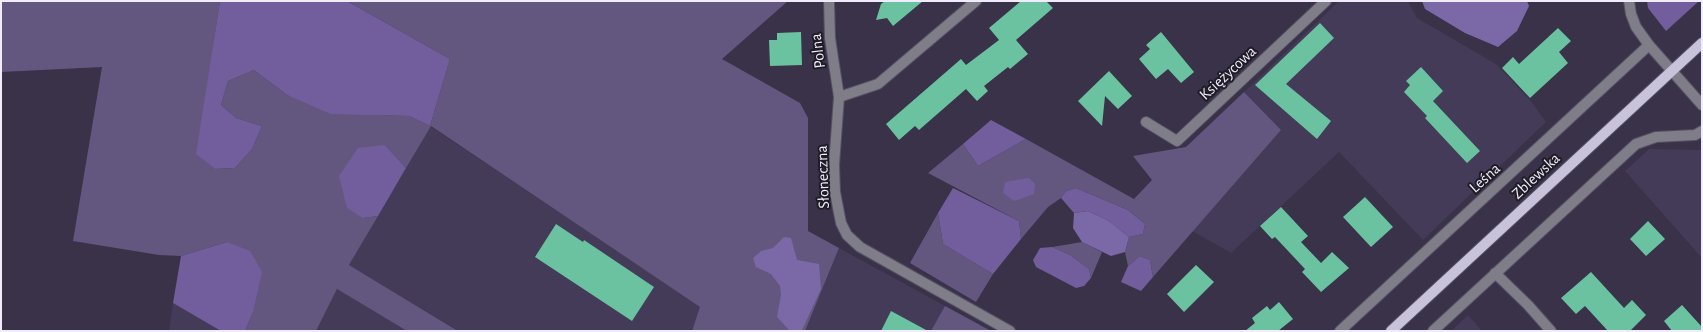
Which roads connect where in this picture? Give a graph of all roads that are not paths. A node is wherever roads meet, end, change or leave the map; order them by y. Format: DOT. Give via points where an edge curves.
graph roads {
  1 [pos="829,1"];
  2 [pos="976,1"];
  3 [pos="1326,1"];
  4 [pos="1629,1"];
  5 [pos="1702,43"];
  6 [pos="1649,45"];
  7 [pos="1672,70"];
  8 [pos="839,97"];
  9 [pos="1702,105"];
  10 [pos="1146,122"];
  11 [pos="1702,131"];
  12 [pos="1495,273"];
  13 [pos="1010,331"];
  14 [pos="1340,331"];
  15 [pos="1392,331"];
  16 [pos="1433,331"];
  17 [pos="1551,331"];
  1 -- 8 [label="street, Polna" via="830,38"];
  2 -- 8 [label="street" via="878,84"];
  3 -- 10 [label="street, Księżycowa" via="1178,141"];
  4 -- 6 [label="street" via="1636,27"];
  5 -- 7 [label="main road, Zblewska"];
  6 -- 7 [label="street"];
  6 -- 14 [label="street, Leśna"];
  7 -- 9 [label="street"];
  7 -- 15 [label="main road, Zblewska"];
  8 -- 13 [label="street, Słoneczna" via="834,165 835,192 841,223 847,235 860,247"];
  11 -- 12 [label="street" via="1695,135 1656,137 1636,144"];
  12 -- 16 [label="street"];
  12 -- 17 [label="street"];
}
